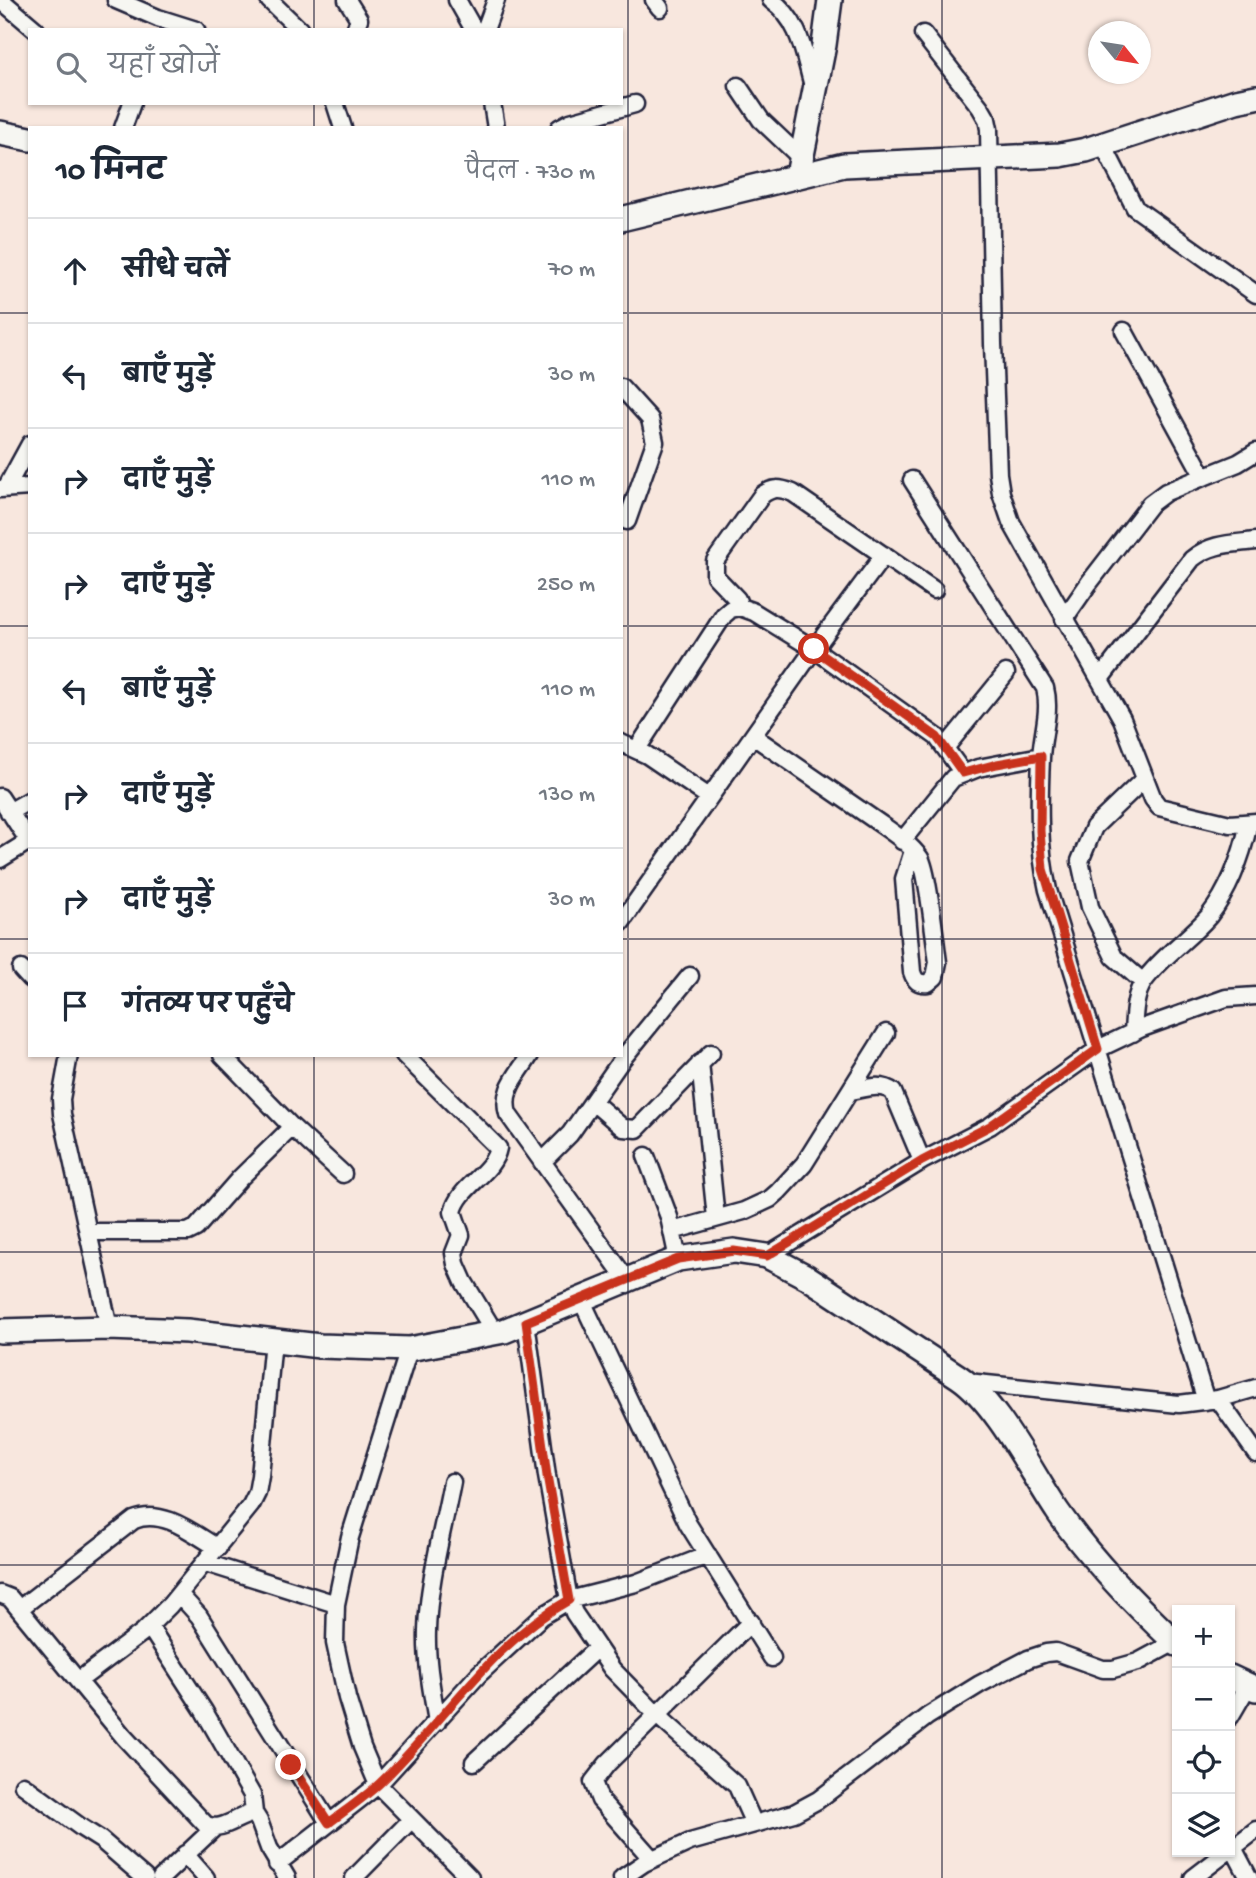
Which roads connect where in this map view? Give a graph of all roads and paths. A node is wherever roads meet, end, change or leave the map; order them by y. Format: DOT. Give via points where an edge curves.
graph roads {
  1 [pos="116,0"];
  2 [pos="269,0"];
  3 [pos="347,0"];
  4 [pos="457,0"];
  5 [pos="496,0"];
  6 [pos="771,0"];
  7 [pos="830,0"];
  8 [pos="2,2"];
  9 [pos="34,28"];
  10 [pos="190,28"];
  11 [pos="298,28"];
  12 [pos="356,28"];
  13 [pos="473,28"];
  14 [pos="486,28"];
  15 [pos="923,34"];
  16 [pos="738,86"];
  17 [pos="814,89"];
  18 [pos="1256,97"];
  19 [pos="635,104"];
  20 [pos="131,105"];
  21 [pos="336,105"];
  22 [pos="492,105"];
  23 [pos="124,126"];
  24 [pos="342,126"];
  25 [pos="496,126"];
  26 [pos="563,126"];
  27 [pos="0,133"];
  28 [pos="28,139"];
  29 [pos="1103,145"];
  30 [pos="990,156"];
  31 [pos="799,166"];
  32 [pos="623,218"];
  33 [pos="1255,293"];
  34 [pos="1124,331"];
  35 [pos="623,389"];
  36 [pos="28,447"];
  37 [pos="1256,453"];
  38 [pos="1204,477"];
  39 [pos="912,480"];
  40 [pos="28,487"];
  41 [pos="3,489"];
  42 [pos="627,521"];
  43 [pos="1256,541"];
  44 [pos="884,555"];
  45 [pos="934,590"];
  46 [pos="740,607"];
  47 [pos="1064,619"];
  48 [pos="814,649"];
  49 [pos="1006,673"];
  50 [pos="1100,679"];
  51 [pos="753,736"];
  52 [pos="623,744"];
  53 [pos="946,747"];
  54 [pos="637,749"];
  55 [pos="1041,756"];
  56 [pos="963,773"];
  57 [pos="1145,778"];
  58 [pos="0,797"];
  59 [pos="709,797"];
  60 [pos="28,801"];
  61 [pos="9,812"];
  62 [pos="1252,822"];
  63 [pos="28,840"];
  64 [pos="28,843"];
  65 [pos="908,846"];
  66 [pos="0,859"];
  67 [pos="623,920"];
  68 [pos="690,976"];
  69 [pos="1143,982"];
  70 [pos="1256,996"];
  71 [pos="886,1033"];
  72 [pos="1133,1033"];
  73 [pos="1098,1049"];
  74 [pos="69,1057"];
  75 [pos="224,1057"];
  76 [pos="406,1057"];
  77 [pos="529,1057"];
  78 [pos="850,1091"];
  79 [pos="593,1102"];
  80 [pos="292,1127"];
  81 [pos="646,1156"];
  82 [pos="542,1161"];
  83 [pos="922,1161"];
  84 [pos="343,1174"];
  85 [pos="716,1218"];
  86 [pos="672,1231"];
  87 [pos="88,1232"];
  88 [pos="767,1256"];
  89 [pos="678,1259"];
  90 [pos="627,1280"];
  91 [pos="582,1299"];
  92 [pos="526,1322"];
  93 [pos="109,1328"];
  94 [pos="0,1331"];
  95 [pos="495,1333"];
  96 [pos="272,1340"];
  97 [pos="409,1349"];
  98 [pos="967,1382"];
  99 [pos="1256,1388"];
  100 [pos="1212,1400"];
  101 [pos="1256,1453"];
  102 [pos="452,1482"];
  103 [pos="218,1548"];
  104 [pos="708,1555"];
  105 [pos="206,1563"];
  106 [pos="0,1594"];
  107 [pos="179,1594"];
  108 [pos="569,1600"];
  109 [pos="336,1604"];
  110 [pos="19,1609"];
  111 [pos="751,1622"];
  112 [pos="149,1626"];
  113 [pos="1172,1639"];
  114 [pos="1172,1645"];
  115 [pos="596,1648"];
  116 [pos="772,1658"];
  117 [pos="78,1681"];
  118 [pos="1245,1684"];
  119 [pos="1235,1706"];
  120 [pos="659,1716"];
  121 [pos="437,1722"];
  122 [pos="474,1762"];
  123 [pos="23,1785"];
  124 [pos="379,1785"];
  125 [pos="254,1813"];
  126 [pos="411,1820"];
  127 [pos="329,1823"];
  128 [pos="754,1824"];
  129 [pos="214,1828"];
  130 [pos="1256,1830"];
  131 [pos="1235,1845"];
  132 [pos="185,1854"];
  133 [pos="1235,1856"];
  134 [pos="1219,1857"];
  135 [pos="652,1859"];
  136 [pos="277,1864"];
  137 [pos="145,1878"];
  138 [pos="161,1878"];
  139 [pos="206,1878"];
  140 [pos="287,1878"];
  141 [pos="354,1878"];
  142 [pos="470,1878"];
  143 [pos="622,1878"];
  144 [pos="1193,1878"];
  145 [pos="1249,1878"];
  1 -- 10 [label="street"];
  2 -- 11 [label="street"];
  3 -- 12 [label="street" via="359,19"];
  4 -- 13 [label="street"];
  5 -- 14 [label="street"];
  6 -- 17 [label="street" via="797,29"];
  7 -- 17 [label="main road"];
  8 -- 9 [label="street"];
  15 -- 30 [label="street" via="987,119"];
  16 -- 31 [label="street"];
  17 -- 31 [label="main road"];
  18 -- 29 [label="main road"];
  19 -- 26 [label="street"];
  20 -- 23 [label="street"];
  21 -- 24 [label="street"];
  22 -- 25 [label="street"];
  27 -- 28 [label="main road"];
  29 -- 30 [label="main road" via="1060,155"];
  29 -- 33 [label="street" via="1135,208"];
  30 -- 31 [label="main road"];
  30 -- 47 [label="street" via="1001,493 1011,522"];
  31 -- 32 [label="main road"];
  34 -- 38 [label="street"];
  35 -- 42 [label="street" via="650,419 655,442"];
  36 -- 41 [label="street"];
  37 -- 38 [label="street"];
  38 -- 47 [label="street" via="1166,492 1150,504"];
  39 -- 55 [label="street" via="1045,688 1048,701"];
  40 -- 41 [label="street"];
  43 -- 50 [label="street" via="1215,545 1192,559"];
  44 -- 45 [label="street"];
  44 -- 46 [label="street" via="793,493 772,488 762,495 715,561 715,576"];
  44 -- 48 [label="street"];
  46 -- 48 [label="street"];
  46 -- 54 [label="street" via="724,615"];
  47 -- 50 [label="street"];
  48 -- 51 [label="street"];
  48 -- 53 [label="street"];
  49 -- 53 [label="street"];
  50 -- 57 [label="street"];
  51 -- 59 [label="street"];
  51 -- 65 [label="street"];
  52 -- 54 [label="street"];
  53 -- 56 [label="street"];
  54 -- 59 [label="street"];
  55 -- 56 [label="street"];
  55 -- 73 [label="street" via="1043,869"];
  56 -- 65 [label="street" via="948,784"];
  57 -- 62 [label="street" via="1159,807 1230,824"];
  57 -- 69 [label="street" via="1094,827 1080,861 1090,907 1114,957"];
  58 -- 61 [label="street"];
  59 -- 67 [label="street"];
  60 -- 61 [label="street"];
  61 -- 63 [label="street"];
  62 -- 69 [label="street" via="1230,881 1210,915"];
  64 -- 66 [label="street"];
  65 -- 65 [label="street" via="922,861 938,962 935,976 921,984 912,972 904,879"];
  68 -- 79 [label="street"];
  69 -- 72 [label="street"];
  70 -- 72 [label="street" via="1226,998"];
  71 -- 78 [label="street"];
  72 -- 73 [label="street"];
  73 -- 83 [label="street" via="990,1126"];
  73 -- 100 [label="street"];
  74 -- 87 [label="street" via="62,1114"];
  75 -- 80 [label="street"];
  76 -- 95 [label="street" via="498,1148 453,1212 461,1235 454,1253 456,1264"];
  77 -- 82 [label="street" via="505,1101 508,1114"];
  78 -- 83 [label="street" via="879,1086 893,1092"];
  78 -- 85 [label="street" via="799,1170 778,1192 759,1205"];
  79 -- 82 [label="street" via="570,1134"];
  79 -- 85 [label="street" via="623,1128 637,1129 705,1058"];
  80 -- 84 [label="street"];
  80 -- 87 [label="street" via="196,1228 188,1232"];
  81 -- 86 [label="street"];
  82 -- 90 [label="street"];
  83 -- 88 [label="street"];
  85 -- 86 [label="street"];
  86 -- 89 [label="street"];
  87 -- 93 [label="street"];
  88 -- 89 [label="main road" via="734,1251"];
  88 -- 98 [label="main road" via="807,1277"];
  89 -- 90 [label="main road"];
  90 -- 91 [label="main road"];
  91 -- 92 [label="main road"];
  91 -- 104 [label="street" via="688,1524"];
  92 -- 95 [label="main road"];
  92 -- 108 [label="street"];
  93 -- 94 [label="main road"];
  93 -- 96 [label="main road"];
  95 -- 97 [label="main road"];
  96 -- 97 [label="main road"];
  96 -- 103 [label="street" via="257,1493"];
  97 -- 109 [label="street" via="358,1504"];
  98 -- 100 [label="street" via="1179,1404"];
  98 -- 113 [label="main road" via="1082,1543"];
  99 -- 100 [label="street"];
  100 -- 101 [label="street"];
  102 -- 121 [label="street" via="428,1605 427,1656"];
  103 -- 105 [label="street"];
  103 -- 110 [label="street" via="169,1520 144,1516"];
  104 -- 108 [label="street" via="636,1583"];
  104 -- 111 [label="street"];
  105 -- 107 [label="street"];
  105 -- 109 [label="street"];
  106 -- 110 [label="street"];
  107 -- 112 [label="street"];
  107 -- 127 [label="street" via="199,1616"];
  108 -- 115 [label="street"];
  108 -- 121 [label="street" via="533,1622"];
  109 -- 124 [label="street" via="337,1655 362,1747"];
  110 -- 117 [label="street"];
  111 -- 116 [label="street"];
  111 -- 120 [label="street"];
  112 -- 117 [label="street"];
  112 -- 125 [label="street" via="252,1795"];
  114 -- 128 [label="street" via="1113,1669 1056,1652 1028,1659 928,1717 818,1800 794,1813"];
  115 -- 120 [label="street"];
  115 -- 122 [label="street"];
  117 -- 129 [label="street" via="124,1738 206,1825"];
  118 -- 119 [label="street"];
  120 -- 128 [label="street" via="737,1786"];
  120 -- 135 [label="street" via="593,1782 600,1800"];
  121 -- 124 [label="street"];
  123 -- 137 [label="street" via="101,1840"];
  124 -- 126 [label="street"];
  124 -- 127 [label="street"];
  125 -- 129 [label="street"];
  125 -- 136 [label="street"];
  126 -- 141 [label="street"];
  126 -- 142 [label="street"];
  127 -- 136 [label="street"];
  128 -- 135 [label="street" via="690,1842"];
  129 -- 132 [label="street"];
  130 -- 131 [label="street"];
  132 -- 138 [label="street"];
  132 -- 139 [label="street"];
  133 -- 145 [label="street"];
  134 -- 144 [label="street"];
  135 -- 143 [label="street"];
  136 -- 140 [label="street"];
}
